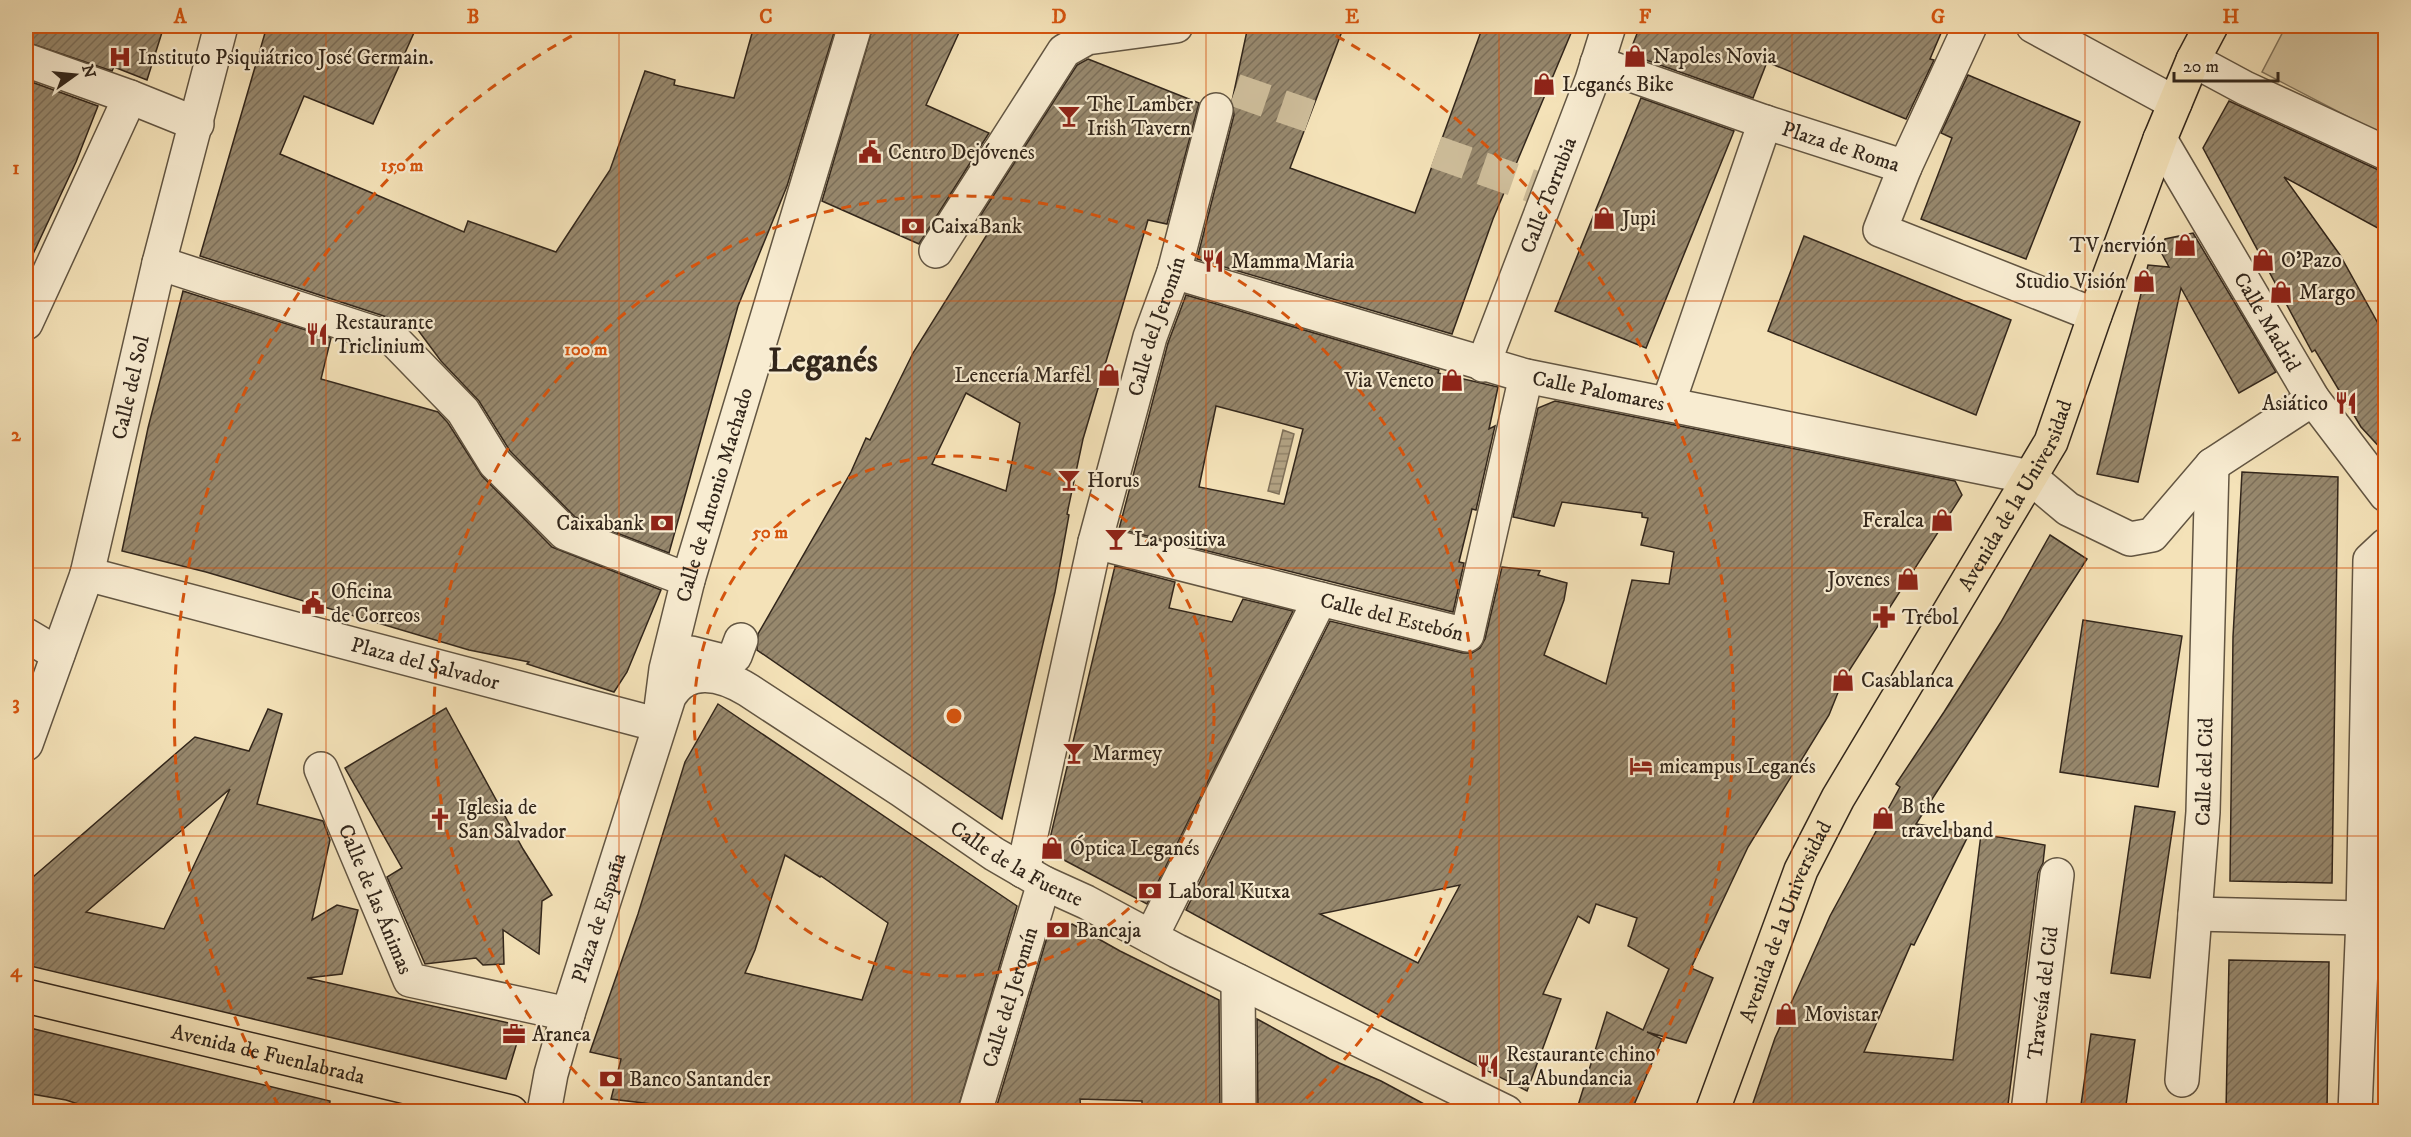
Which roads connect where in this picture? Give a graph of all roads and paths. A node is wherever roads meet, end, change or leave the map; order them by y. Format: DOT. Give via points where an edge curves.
graph roads {
  1 [pos="221,26"];
  2 [pos="855,26"];
  3 [pos="1176,26"];
  4 [pos="1609,26"];
  5 [pos="1970,26"];
  6 [pos="2032,26"];
  7 [pos="2211,26"];
  8 [pos="26,60"];
  9 [pos="2193,60"];
  10 [pos="1597,63"];
  11 [pos="130,97"];
  12 [pos="2175,103"];
  13 [pos="1216,110"];
  14 [pos="1766,122"];
  15 [pos="197,124"];
  16 [pos="2160,140"];
  17 [pos="2385,153"];
  18 [pos="1905,167"];
  19 [pos="936,252"];
  20 [pos="159,263"];
  21 [pos="1174,272"];
  22 [pos="2095,315"];
  23 [pos="26,323"];
  24 [pos="1483,365"];
  25 [pos="1526,376"];
  26 [pos="2313,399"];
  27 [pos="1668,404"];
  28 [pos="2212,465"];
  29 [pos="2030,477"];
  30 [pos="2385,495"];
  31 [pos="1095,542"];
  32 [pos="2385,545"];
  33 [pos="87,574"];
  34 [pos="688,580"];
  35 [pos="1320,599"];
  36 [pos="26,635"];
  37 [pos="741,640"];
  38 [pos="672,649"];
  39 [pos="58,654"];
  40 [pos="658,725"];
  41 [pos="26,744"];
  42 [pos="321,770"];
  43 [pos="2058,875"];
  44 [pos="1034,877"];
  45 [pos="2195,914"];
  46 [pos="2363,918"];
  47 [pos="1151,937"];
  48 [pos="1238,981"];
  49 [pos="26,996"];
  50 [pos="568,1014"];
  51 [pos="2182,1080"];
  52 [pos="511,1112"];
  53 [pos="544,1112"];
  54 [pos="975,1112"];
  55 [pos="1239,1112"];
  56 [pos="1506,1112"];
  57 [pos="1712,1112"];
  58 [pos="2028,1112"];
  59 [pos="2355,1112"];
  1 -- 15 [label="street, Calle del Sol"];
  2 -- 34 [label="street, Calle de Antonio Machado"];
  3 -- 19 [label="street" via="1087,38 1064,51"];
  4 -- 10 [label="street, Calle Torrubia"];
  5 -- 18 [label="street, Plaza de Roma"];
  6 -- 12 [label="street"];
  7 -- 9 [label="main road, Avenida de la Universidad"];
  8 -- 11 [label="street"];
  9 -- 12 [label="main road, Avenida de la Universidad"];
  9 -- 17 [label="street"];
  10 -- 14 [label="street, Plaza de Roma"];
  10 -- 24 [label="street, Calle Torrubia"];
  11 -- 15 [label="street"];
  11 -- 23 [label="street"];
  12 -- 16 [label="main road, Avenida de la Universidad"];
  13 -- 21 [label="street, Calle del Jeromín"];
  14 -- 18 [label="street, Plaza de Roma"];
  14 -- 27 [label="street, Plaza de Roma"];
  15 -- 20 [label="street, Calle del Sol"];
  16 -- 22 [label="main road, Avenida de la Universidad"];
  16 -- 26 [label="street, Calle Madrid"];
  18 -- 22 [label="street" via="1880,230"];
  20 -- 33 [label="street, Calle del Sol"];
  20 -- 34 [label="street" via="393,339 463,411 495,463 565,533"];
  21 -- 24 [label="street, Calle Palomares"];
  21 -- 31 [label="street, Calle del Jeromín" via="1150,337"];
  22 -- 29 [label="main road, Avenida de la Universidad" via="2051,442"];
  24 -- 25 [label="street, Calle Palomares"];
  25 -- 27 [label="street, Calle Palomares"];
  25 -- 35 [label="street, Calle del Estebón" via="1467,635"];
  26 -- 28 [label="street"];
  26 -- 30 [label="street, Calle Madrid"];
  27 -- 29 [label="street, Calle Palomares"];
  28 -- 29 [label="street" via="2152,535 2130,539 2068,509"];
  28 -- 45 [label="street, Calle del Cid" via="2203,812"];
  29 -- 57 [label="main road, Avenida de la Universidad" via="1838,798 1801,870"];
  31 -- 35 [label="street"];
  31 -- 44 [label="street, Calle del Jeromín"];
  32 -- 46 [label="street" via="2370,560"];
  33 -- 39 [label="street, Calle del Sol"];
  33 -- 40 [label="street, Plaza del Salvador"];
  34 -- 38 [label="street, Calle de Antonio Machado"];
  35 -- 47 [label="street, Calle del Estebón"];
  36 -- 39 [label="street"];
  37 -- 38 [label="street" via="735,656 727,662"];
  38 -- 40 [label="street, Calle de Antonio Machado"];
  39 -- 41 [label="street, Calle del Sol"];
  40 -- 44 [label="street, Calle de la Fuente" via="672,691 684,681 713,675 729,679 994,855"];
  40 -- 50 [label="street, Plaza de España"];
  42 -- 50 [label="street, Calle de las Ánimas" via="410,980"];
  43 -- 58 [label="street, Travesía del Cid"];
  44 -- 47 [label="street, Calle de la Fuente"];
  44 -- 54 [label="street, Calle del Jeromín"];
  45 -- 46 [label="street"];
  45 -- 51 [label="street, Calle del Cid"];
  46 -- 59 [label="street"];
  47 -- 48 [label="street, Calle de la Fuente"];
  48 -- 55 [label="street"];
  48 -- 56 [label="street, Calle de la Fuente"];
  49 -- 52 [label="main road, Avenida de Fuenlabrada"];
  50 -- 53 [label="street, Plaza de España"];
}
